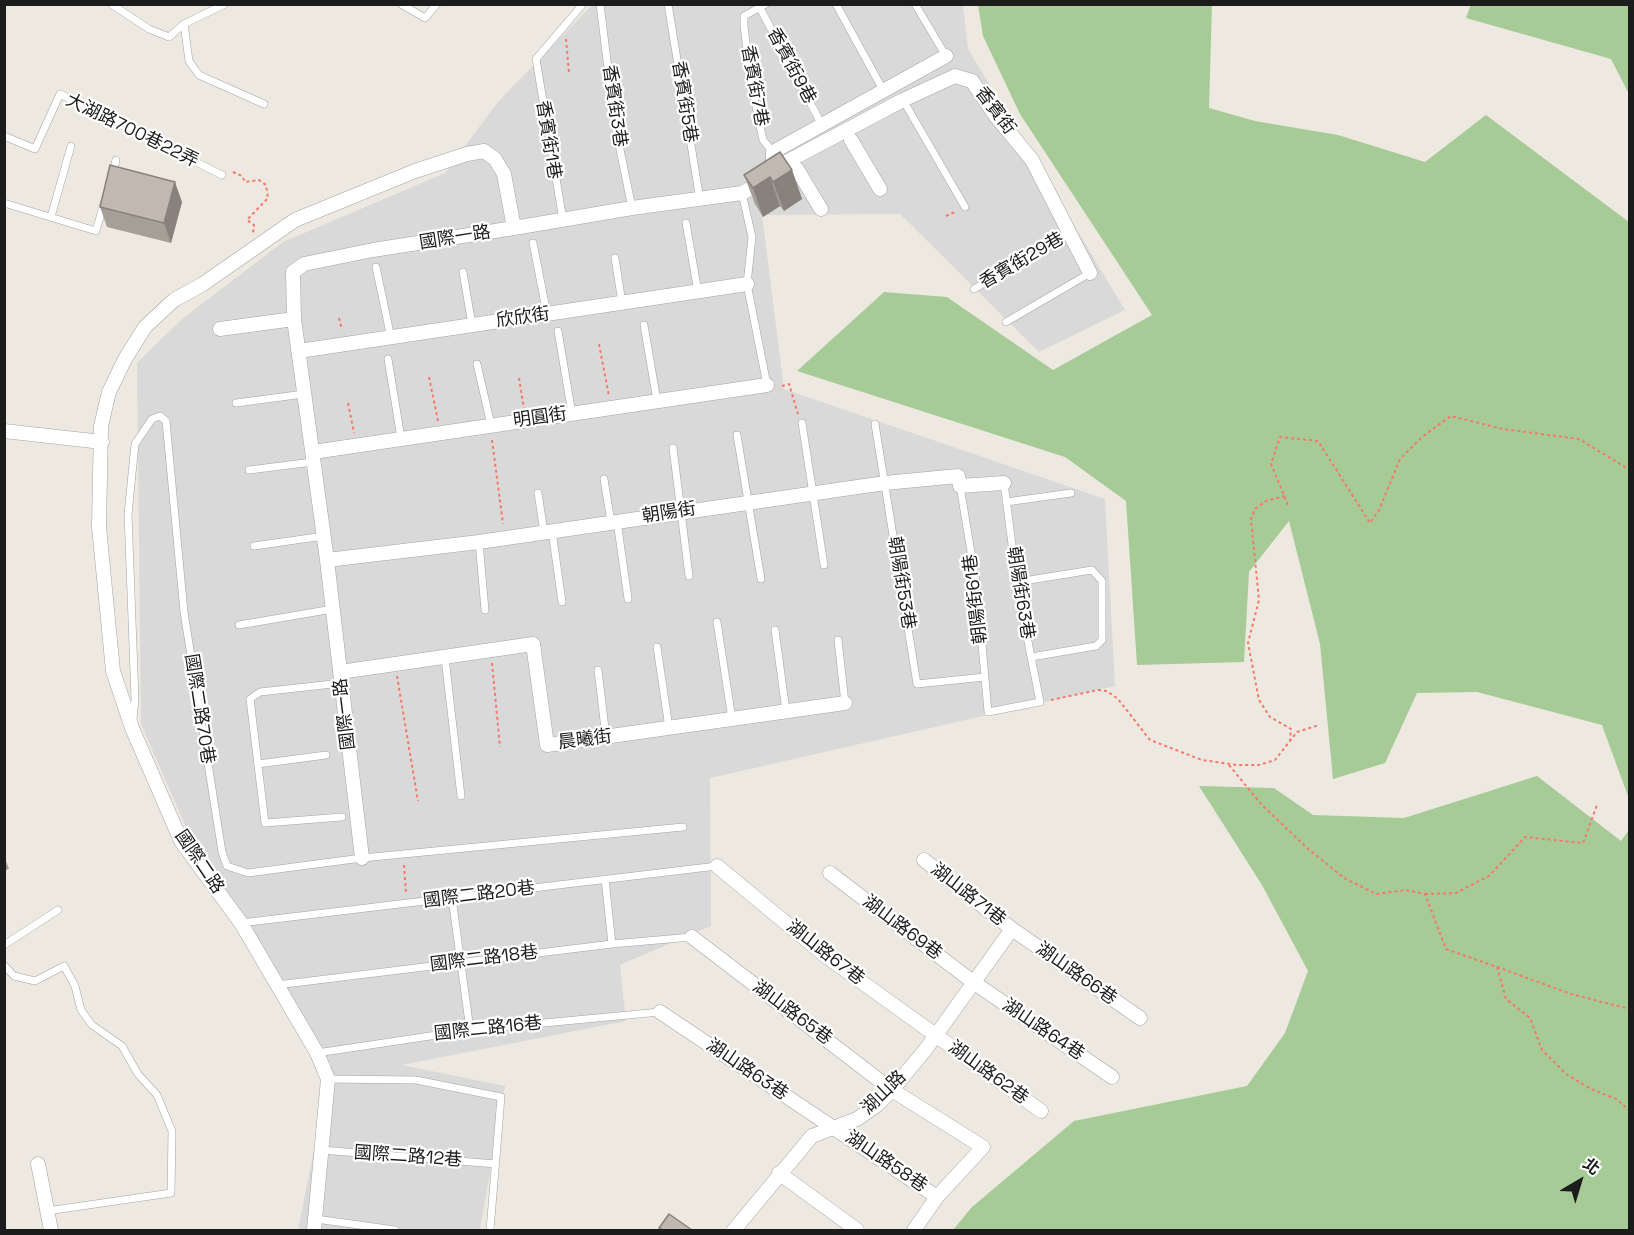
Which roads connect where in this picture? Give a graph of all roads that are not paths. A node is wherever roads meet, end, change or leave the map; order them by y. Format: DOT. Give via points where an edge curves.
graph roads {
  1 [pos="111,4"];
  2 [pos="225,4"];
  3 [pos="401,4"];
  4 [pos="437,4"];
  5 [pos="583,4"];
  6 [pos="600,4"];
  7 [pos="668,4"];
  8 [pos="836,4"];
  9 [pos="915,4"];
  10 [pos="763,6"];
  11 [pos="184,24"];
  12 [pos="946,56"];
  13 [pos="883,90"];
  14 [pos="903,100"];
  15 [pos="264,104"];
  16 [pos="822,125"];
  17 [pos="4,136"];
  18 [pos="851,140"];
  19 [pos="71,146"];
  20 [pos="773,152"];
  21 [pos="116,160"];
  22 [pos="797,169"];
  23 [pos="773,170"];
  24 [pos="222,176"];
  25 [pos="110,180"];
  26 [pos="880,189"];
  27 [pos="108,190"];
  28 [pos="742,194"];
  29 [pos="700,200"];
  30 [pos="4,203"];
  31 [pos="965,207"];
  32 [pos="632,208"];
  33 [pos="821,209"];
  34 [pos="51,217"];
  35 [pos="562,220"];
  36 [pos="686,223"];
  37 [pos="514,228"];
  38 [pos="1071,233"];
  39 [pos="533,243"];
  40 [pos="615,258"];
  41 [pos="376,267"];
  42 [pos="462,272"];
  43 [pos="1090,273"];
  44 [pos="747,284"];
  45 [pos="974,289"];
  46 [pos="698,291"];
  47 [pos="622,303"];
  48 [pos="547,314"];
  49 [pos="294,320"];
  50 [pos="1006,322"];
  51 [pos="644,325"];
  52 [pos="472,326"];
  53 [pos="220,329"];
  54 [pos="558,331"];
  55 [pos="391,338"];
  56 [pos="299,351"];
  57 [pos="388,359"];
  58 [pos="477,364"];
  59 [pos="767,385"];
  60 [pos="304,394"];
  61 [pos="657,401"];
  62 [pos="236,403"];
  63 [pos="572,414"];
  64 [pos="802,423"];
  65 [pos="875,424"];
  66 [pos="491,425"];
  67 [pos="4,431"];
  68 [pos="736,435"];
  69 [pos="401,438"];
  70 [pos="102,442"];
  71 [pos="673,448"];
  72 [pos="313,457"];
  73 [pos="249,470"];
  74 [pos="604,479"];
  75 [pos="885,483"];
  76 [pos="1004,483"];
  77 [pos="960,486"];
  78 [pos="813,492"];
  79 [pos="538,493"];
  80 [pos="1071,493"];
  81 [pos="748,501"];
  82 [pos="1006,502"];
  83 [pos="681,511"];
  84 [pos="614,522"];
  85 [pos="548,532"];
  86 [pos="324,536"];
  87 [pos="479,542"];
  88 [pos="254,546"];
  89 [pos="327,560"];
  90 [pos="824,564"];
  91 [pos="689,576"];
  92 [pos="761,579"];
  93 [pos="1017,582"];
  94 [pos="628,599"];
  95 [pos="562,602"];
  96 [pos="333,609"];
  97 [pos="485,610"];
  98 [pos="717,622"];
  99 [pos="239,625"];
  100 [pos="775,630"];
  101 [pos="838,640"];
  102 [pos="657,647"];
  103 [pos="1031,657"];
  104 [pos="445,658"];
  105 [pos="598,670"];
  106 [pos="341,677"];
  107 [pos="985,677"];
  108 [pos="845,703"];
  109 [pos="786,711"];
  110 [pos="988,712"];
  111 [pos="732,719"];
  112 [pos="132,728"];
  113 [pos="669,728"];
  114 [pos="606,737"];
  115 [pos="326,755"];
  116 [pos="258,764"];
  117 [pos="461,796"];
  118 [pos="342,817"];
  119 [pos="683,827"];
  120 [pos="362,858"];
  121 [pos="924,860"];
  122 [pos="717,866"];
  123 [pos="830,873"];
  124 [pos="605,879"];
  125 [pos="452,898"];
  126 [pos="58,910"];
  127 [pos="241,923"];
  128 [pos="1012,929"];
  129 [pos="692,937"];
  130 [pos="612,944"];
  131 [pos="4,945"];
  132 [pos="461,962"];
  133 [pos="4,965"];
  134 [pos="973,982"];
  135 [pos="277,985"];
  136 [pos="660,1012"];
  137 [pos="1140,1018"];
  138 [pos="470,1030"];
  139 [pos="936,1035"];
  140 [pos="317,1053"];
  141 [pos="1112,1077"];
  142 [pos="328,1079"];
  143 [pos="892,1090"];
  144 [pos="1041,1111"];
  145 [pos="834,1127"];
  146 [pos="321,1150"];
  147 [pos="38,1164"];
  148 [pos="496,1164"];
  149 [pos="779,1173"];
  150 [pos="937,1197"];
  151 [pos="47,1210"];
  152 [pos="315,1225"];
  153 [pos="741,1228"];
  154 [pos="51,1230"];
  155 [pos="395,1230"];
  156 [pos="490,1230"];
  157 [pos="857,1230"];
  158 [pos="914,1230"];
  1 -- 11 [label="lane" via="169,37"];
  2 -- 11 [label="lane"];
  3 -- 4 [label="lane" via="425,18"];
  5 -- 35 [label="lane, 香賓街1巷" via="536,59"];
  6 -- 32 [label="lane, 香賓街3巷" via="615,125"];
  7 -- 29 [label="lane, 香賓街5巷"];
  8 -- 13 [label="lane"];
  9 -- 12 [label="lane"];
  10 -- 16 [label="lane, 香賓街9巷"];
  10 -- 20 [label="lane, 香賓街7巷" via="744,16 751,83 763,140"];
  11 -- 15 [label="lane" via="189,61 199,75"];
  12 -- 13 [label="street"];
  13 -- 16 [label="street"];
  14 -- 23 [label="street, 香賓街"];
  14 -- 31 [label="lane"];
  14 -- 38 [label="street, 香賓街" via="955,76 972,81 1032,160"];
  16 -- 20 [label="street"];
  17 -- 24 [label="lane, 大湖路700巷22弄" via="35,149 60,94"];
  18 -- 26 [label="street"];
  19 -- 34 [label="lane"];
  20 -- 23 [label="street"];
  21 -- 25 [label="lane"];
  22 -- 33 [label="street"];
  23 -- 28 [label="street, 香賓街"];
  27 -- 34 [label="lane" via="96,231"];
  28 -- 29 [label="street, 香賓街"];
  28 -- 44 [label="lane" via="752,237"];
  29 -- 32 [label="street, 香賓街"];
  30 -- 34 [label="lane"];
  32 -- 35 [label="street, 香賓街"];
  35 -- 37 [label="street, 香賓街"];
  36 -- 46 [label="lane"];
  37 -- 49 [label="street, 國際一路" via="304,264 293,272"];
  37 -- 70 [label="street, 國際一路" via="504,174 495,159 484,152 415,171 295,220 174,300 145,327 109,392 101,426"];
  38 -- 43 [label="street, 香賓街"];
  38 -- 45 [label="lane, 香賓街29巷"];
  39 -- 48 [label="lane"];
  40 -- 47 [label="lane"];
  41 -- 55 [label="lane"];
  42 -- 52 [label="lane"];
  43 -- 50 [label="lane"];
  44 -- 46 [label="street, 欣欣街"];
  44 -- 59 [label="lane"];
  46 -- 47 [label="street, 欣欣街"];
  47 -- 48 [label="street, 欣欣街"];
  48 -- 52 [label="street, 欣欣街"];
  49 -- 53 [label="street"];
  49 -- 56 [label="street, 國際一路"];
  51 -- 61 [label="lane"];
  52 -- 55 [label="street, 欣欣街"];
  54 -- 63 [label="lane"];
  55 -- 56 [label="street, 欣欣街"];
  56 -- 60 [label="street, 國際一路"];
  57 -- 69 [label="lane"];
  58 -- 66 [label="lane"];
  59 -- 61 [label="street, 明圓街"];
  60 -- 62 [label="lane"];
  60 -- 72 [label="street, 國際一路"];
  61 -- 63 [label="street, 明圓街"];
  63 -- 66 [label="street, 明圓街"];
  64 -- 78 [label="lane"];
  65 -- 75 [label="lane, 朝陽街53巷"];
  66 -- 69 [label="street, 明圓街"];
  67 -- 70 [label="street"];
  68 -- 81 [label="lane"];
  69 -- 72 [label="street, 明圓街"];
  70 -- 112 [label="street, 國際二路" via="99,527 104,596 112,672"];
  71 -- 83 [label="lane"];
  72 -- 73 [label="lane"];
  72 -- 86 [label="street, 國際一路"];
  74 -- 84 [label="lane"];
  75 -- 77 [label="street, 朝陽街" via="958,476"];
  75 -- 78 [label="street, 朝陽街"];
  75 -- 107 [label="lane, 朝陽街53巷" via="917,684"];
  76 -- 77 [label="street, 朝陽街"];
  76 -- 82 [label="lane, 朝陽街63巷"];
  77 -- 107 [label="lane, 朝陽街61巷" via="977,588"];
  78 -- 81 [label="street, 朝陽街"];
  78 -- 90 [label="lane"];
  79 -- 85 [label="lane"];
  80 -- 82 [label="lane"];
  81 -- 83 [label="street, 朝陽街"];
  81 -- 92 [label="lane"];
  82 -- 93 [label="lane, 朝陽街63巷"];
  83 -- 84 [label="street, 朝陽街"];
  83 -- 91 [label="lane"];
  84 -- 85 [label="street, 朝陽街"];
  84 -- 94 [label="lane"];
  85 -- 87 [label="street, 朝陽街"];
  85 -- 95 [label="lane"];
  86 -- 88 [label="lane"];
  86 -- 89 [label="street, 國際一路"];
  87 -- 89 [label="street, 朝陽街"];
  87 -- 97 [label="lane"];
  89 -- 96 [label="street, 國際一路"];
  93 -- 103 [label="lane, 朝陽街63巷"];
  93 -- 103 [label="lane" via="1092,570 1102,581 1102,640 1096,646"];
  96 -- 99 [label="lane"];
  96 -- 106 [label="street, 國際一路"];
  98 -- 111 [label="lane"];
  100 -- 109 [label="lane"];
  101 -- 108 [label="lane"];
  102 -- 113 [label="lane"];
  103 -- 110 [label="lane, 朝陽街63巷" via="1040,702"];
  104 -- 106 [label="street, 晨曦街"];
  104 -- 114 [label="street, 晨曦街" via="532,644 547,745"];
  104 -- 117 [label="lane"];
  105 -- 114 [label="lane"];
  106 -- 116 [label="lane" via="260,692 250,699"];
  106 -- 120 [label="street, 國際一路"];
  107 -- 110 [label="lane, 朝陽街61巷"];
  108 -- 109 [label="street, 晨曦街"];
  109 -- 111 [label="street, 晨曦街"];
  111 -- 113 [label="street, 晨曦街"];
  112 -- 120 [label="lane, 國際二路70巷" via="135,699 128,513 135,444 152,418 160,416 166,421 184,612 227,866 248,873"];
  112 -- 127 [label="street, 國際二路" via="181,841"];
  113 -- 114 [label="street, 晨曦街"];
  115 -- 116 [label="lane"];
  116 -- 118 [label="lane" via="266,823"];
  119 -- 120 [label="lane, 國際二路70巷"];
  121 -- 128 [label="street, 湖山路71巷"];
  122 -- 124 [label="lane, 國際二路20巷"];
  122 -- 139 [label="street, 湖山路67巷" via="827,957"];
  123 -- 134 [label="street, 湖山路69巷"];
  124 -- 125 [label="lane, 國際二路20巷"];
  124 -- 130 [label="lane"];
  125 -- 127 [label="lane, 國際二路20巷"];
  125 -- 132 [label="lane"];
  126 -- 131 [label="lane"];
  127 -- 135 [label="street, 國際二路"];
  128 -- 134 [label="street, 湖山路"];
  128 -- 137 [label="street, 湖山路66巷"];
  129 -- 130 [label="lane, 國際二路18巷"];
  129 -- 143 [label="street, 湖山路65巷"];
  130 -- 132 [label="lane, 國際二路18巷"];
  132 -- 135 [label="lane, 國際二路18巷"];
  132 -- 138 [label="lane"];
  133 -- 151 [label="lane" via="14,976 35,981 64,966 75,986 81,1010 92,1024 122,1046 138,1074 157,1095 172,1131 171,1193"];
  134 -- 139 [label="street, 湖山路"];
  134 -- 141 [label="street, 湖山路64巷"];
  135 -- 140 [label="street, 國際二路"];
  136 -- 138 [label="lane, 國際二路16巷"];
  136 -- 145 [label="street, 湖山路63巷"];
  138 -- 140 [label="lane, 國際二路16巷"];
  139 -- 143 [label="street, 湖山路"];
  139 -- 144 [label="street, 湖山路62巷"];
  140 -- 142 [label="street, 國際二路"];
  142 -- 146 [label="street, 國際二路"];
  142 -- 148 [label="lane" via="416,1080 501,1097"];
  143 -- 145 [label="street, 湖山路" via="857,1119"];
  143 -- 150 [label="street, 湖山路65巷" via="983,1147"];
  145 -- 149 [label="street, 湖山路" via="812,1136"];
  145 -- 150 [label="street, 湖山路58巷"];
  146 -- 148 [label="lane, 國際二路12巷"];
  146 -- 152 [label="street, 國際二路"];
  147 -- 151 [label="street"];
  148 -- 156 [label="lane"];
  149 -- 153 [label="street, 湖山路"];
  149 -- 157 [label="street"];
  150 -- 158 [label="street"];
  151 -- 154 [label="street"];
  152 -- 155 [label="lane"];
}
